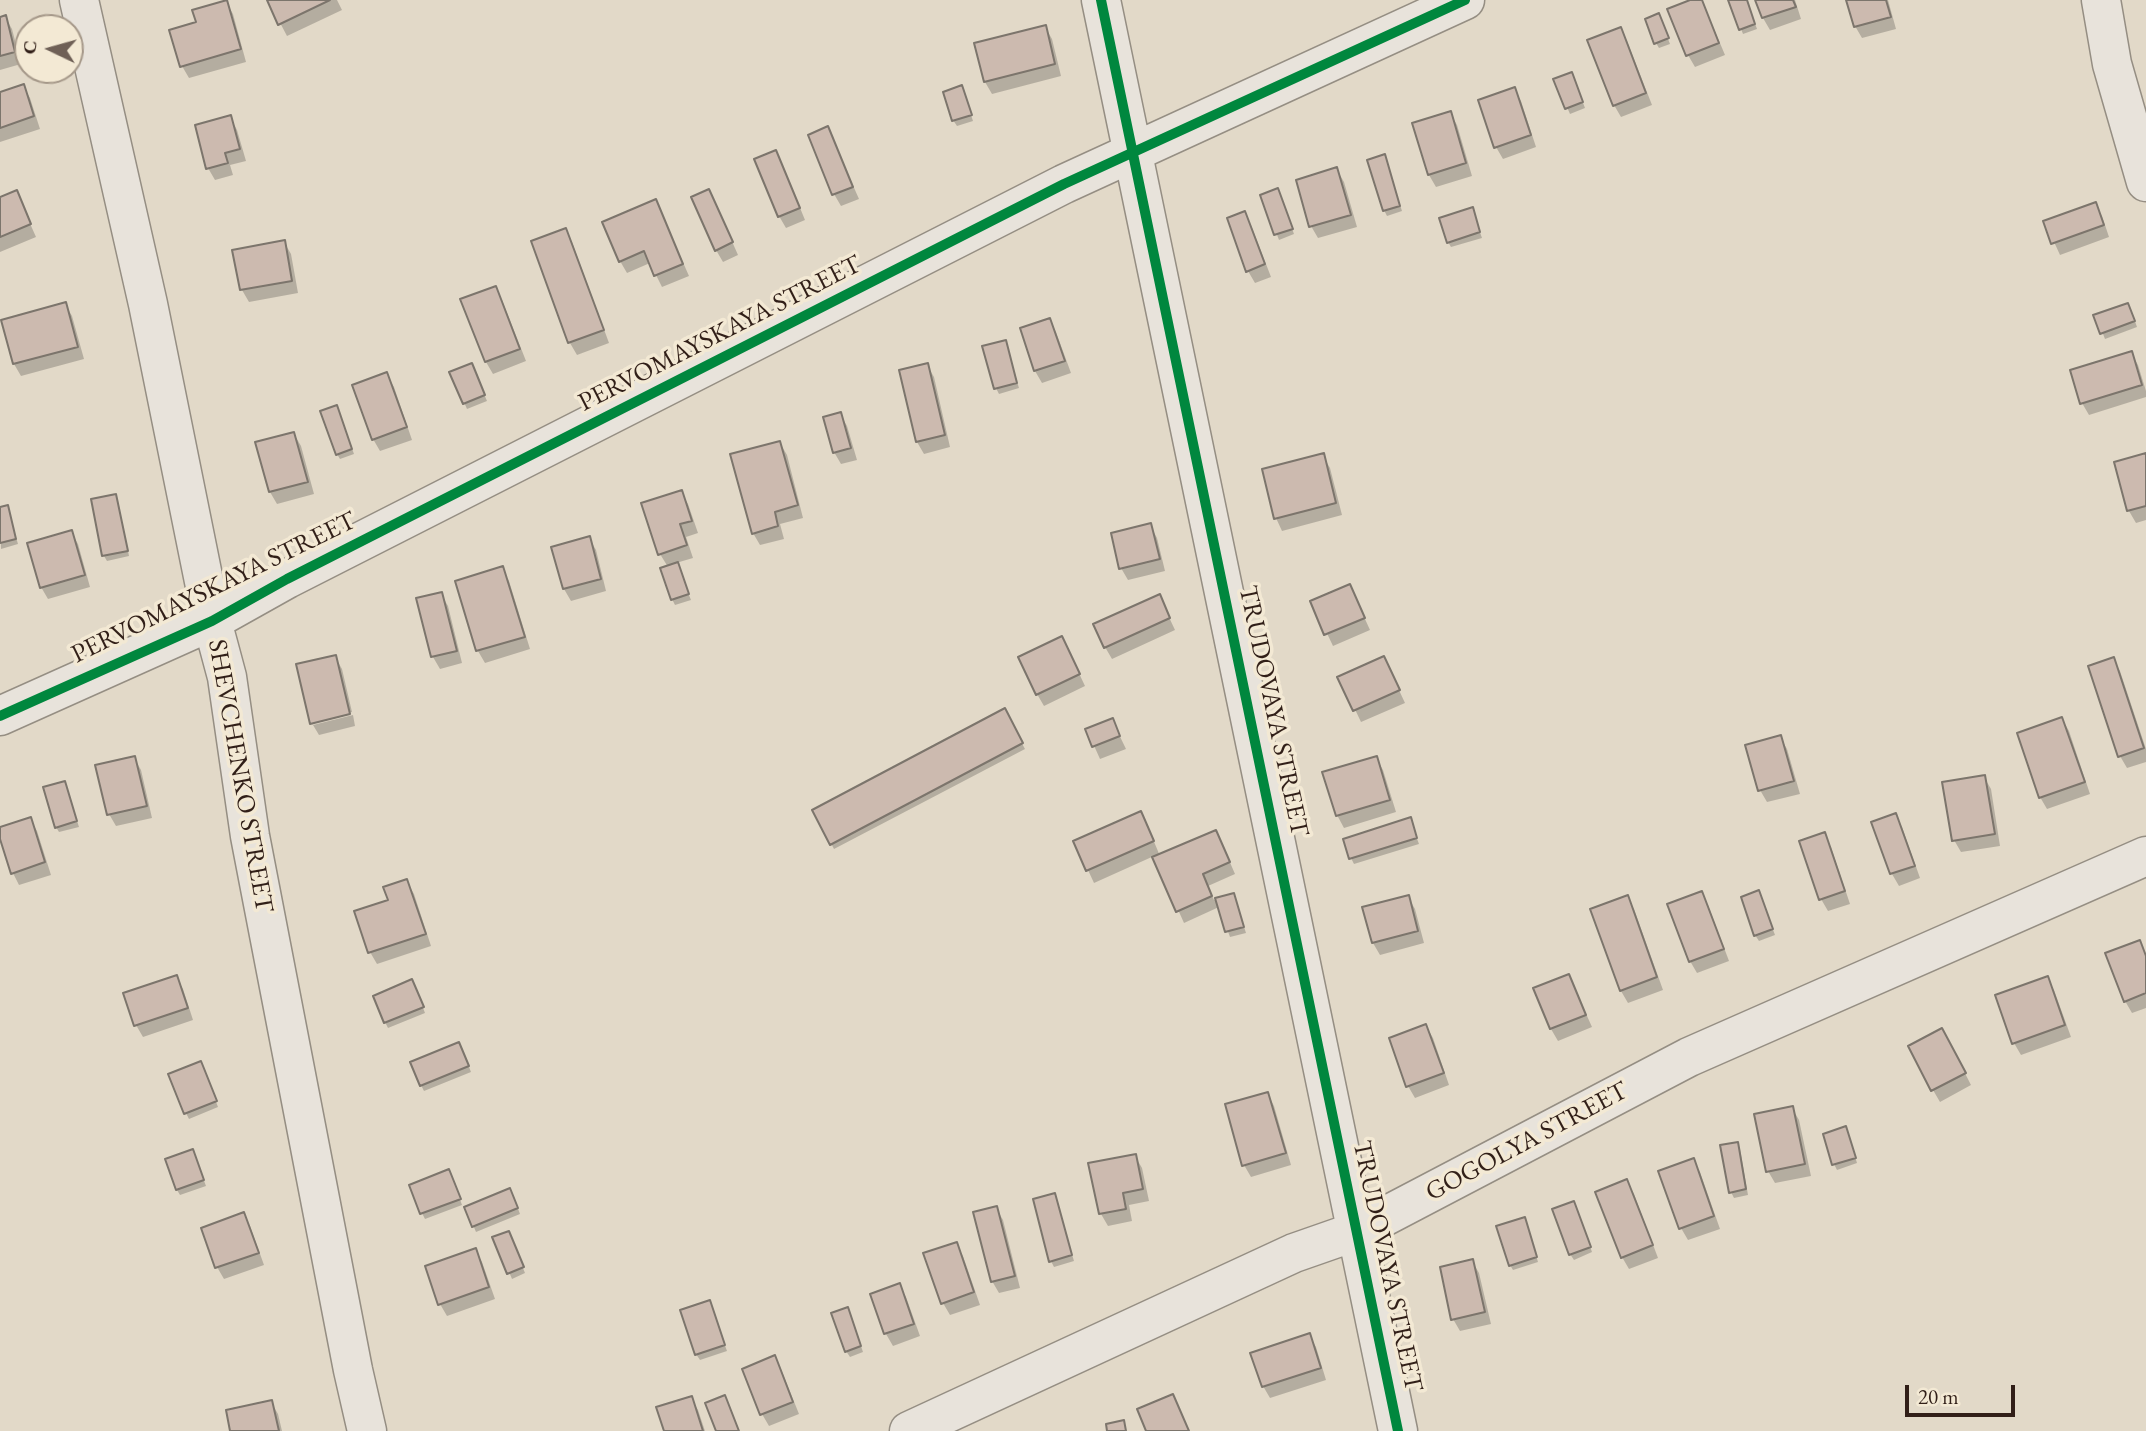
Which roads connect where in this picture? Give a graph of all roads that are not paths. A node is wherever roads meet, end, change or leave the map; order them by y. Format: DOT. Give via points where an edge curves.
graph roads {
  1 [pos="79,0"];
  2 [pos="1101,0"];
  3 [pos="1465,0"];
  4 [pos="2101,0"];
  5 [pos="1134,152"];
  6 [pos="2146,181"];
  7 [pos="212,621"];
  8 [pos="0,716"];
  9 [pos="2146,856"];
  10 [pos="1357,1231"];
  11 [pos="367,1431"];
  12 [pos="909,1431"];
  13 [pos="1398,1431"];
  1 -- 7 [label="street, SHEVCHENKO STREET" via="148,304"];
  2 -- 5 [label="street, TRUDOVAYA STREET"];
  3 -- 5 [label="street, PERVOMAYSKAYA STREET"];
  4 -- 6 [label="street" via="2112,64"];
  5 -- 7 [label="street, PERVOMAYSKAYA STREET"];
  5 -- 10 [label="street, TRUDOVAYA STREET"];
  7 -- 8 [label="street, PERVOMAYSKAYA STREET"];
  7 -- 11 [label="street, SHEVCHENKO STREET" via="227,677 250,836"];
  9 -- 10 [label="street, GOGOLYA STREET" via="1689,1057"];
  10 -- 12 [label="street, GOGOLYA STREET" via="1294,1253"];
  10 -- 13 [label="street, TRUDOVAYA STREET"];
}
